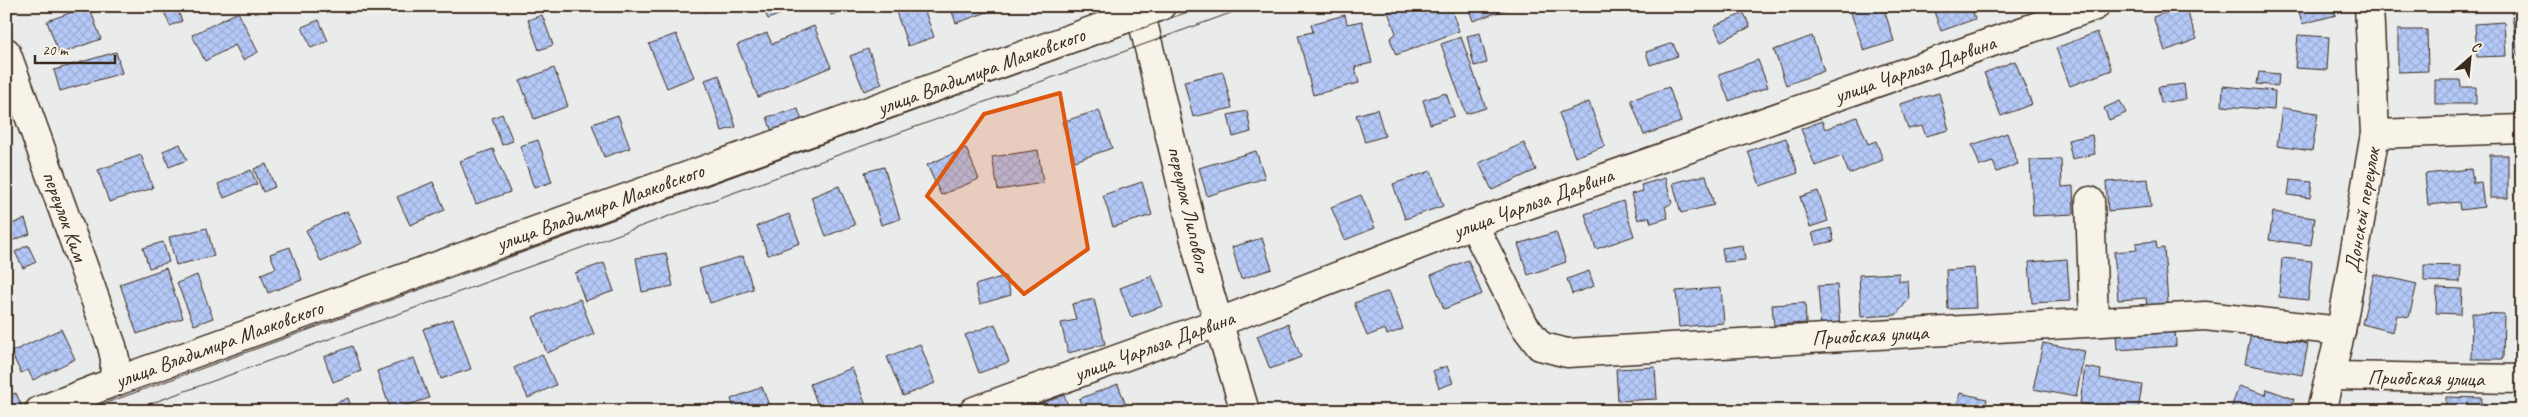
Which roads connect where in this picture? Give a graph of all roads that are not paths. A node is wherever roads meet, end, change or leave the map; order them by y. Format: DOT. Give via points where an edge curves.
graph roads {
  1 [pos="2096,6"];
  2 [pos="2369,6"];
  3 [pos="1148,8"];
  4 [pos="6,52"];
  5 [pos="2522,129"];
  6 [pos="2375,134"];
  7 [pos="2090,201"];
  8 [pos="1473,224"];
  9 [pos="2094,322"];
  10 [pos="1217,323"];
  11 [pos="2341,331"];
  12 [pos="2330,376"];
  13 [pos="2522,379"];
  14 [pos="114,382"];
  15 [pos="39,411"];
  16 [pos="974,411"];
  17 [pos="1245,411"];
  18 [pos="2321,411"];
  1 -- 8 [label="lane, улица Чарльза Дарвина"];
  2 -- 6 [label="lane, Донской переулок"];
  3 -- 10 [label="lane, переулок Липового" via="1200,261"];
  3 -- 14 [label="lane, улица Владимира Маяковского"];
  4 -- 14 [label="lane, переулок Ким" via="112,346"];
  5 -- 6 [label="lane"];
  6 -- 11 [label="lane, Донской переулок"];
  7 -- 9 [label="lane"];
  8 -- 9 [label="lane, Приобская улица" via="1524,325 1540,346 1567,353"];
  8 -- 10 [label="lane, улица Чарльза Дарвина"];
  9 -- 11 [label="lane, Приобская улица" via="2205,316"];
  10 -- 16 [label="lane, улица Чарльза Дарвина"];
  10 -- 17 [label="lane, переулок Липового"];
  11 -- 12 [label="lane, Донской переулок"];
  12 -- 13 [label="lane, Приобская улица"];
  12 -- 18 [label="lane, Донской переулок"];
  14 -- 15 [label="lane, улица Владимира Маяковского"];
}
